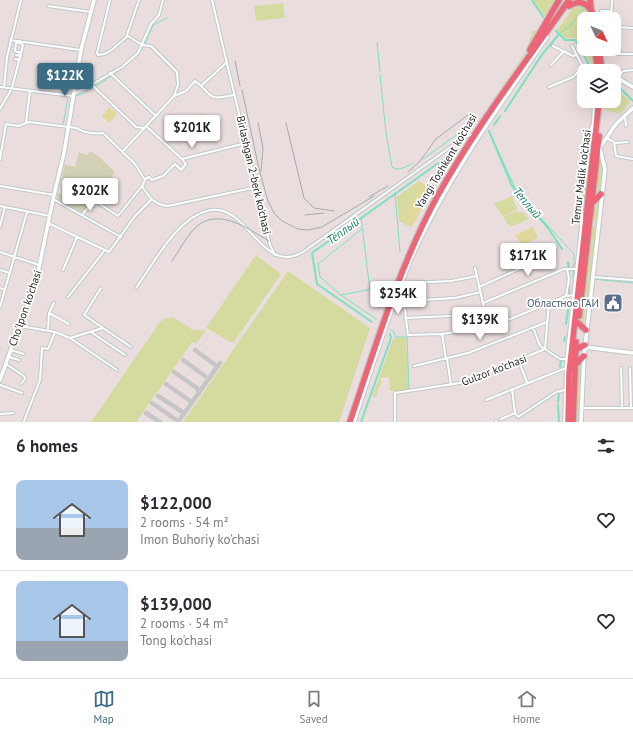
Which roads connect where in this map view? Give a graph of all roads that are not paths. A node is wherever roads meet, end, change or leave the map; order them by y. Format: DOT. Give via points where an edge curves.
graph roads {
  1 [pos="20,0"];
  2 [pos="94,0"];
  3 [pos="110,0"];
  4 [pos="139,0"];
  5 [pos="164,0"];
  6 [pos="212,0"];
  7 [pos="560,0"];
  8 [pos="565,0"];
  9 [pos="573,0"];
  10 [pos="612,0"];
  11 [pos="592,1"];
  12 [pos="569,3"];
  13 [pos="48,6"];
  14 [pos="602,11"];
  15 [pos="611,11"];
  16 [pos="91,12"];
  17 [pos="592,12"];
  18 [pos="594,12"];
  19 [pos="621,27"];
  20 [pos="633,28"];
  21 [pos="545,35"];
  22 [pos="128,36"];
  23 [pos="10,40"];
  24 [pos="20,42"];
  25 [pos="144,44"];
  26 [pos="553,46"];
  27 [pos="572,46"];
  28 [pos="81,50"];
  29 [pos="564,51"];
  30 [pos="21,54"];
  31 [pos="529,54"];
  32 [pos="621,54"];
  33 [pos="633,54"];
  34 [pos="16,55"];
  35 [pos="576,55"];
  36 [pos="15,59"];
  37 [pos="20,60"];
  38 [pos="227,62"];
  39 [pos="551,64"];
  40 [pos="580,64"];
  41 [pos="633,70"];
  42 [pos="111,74"];
  43 [pos="577,74"];
  44 [pos="621,74"];
  45 [pos="621,80"];
  46 [pos="512,82"];
  47 [pos="93,86"];
  48 [pos="201,86"];
  49 [pos="0,87"];
  50 [pos="4,87"];
  51 [pos="633,87"];
  52 [pos="12,88"];
  53 [pos="549,88"];
  54 [pos="30,91"];
  55 [pos="510,92"];
  56 [pos="73,95"];
  57 [pos="234,95"];
  58 [pos="174,96"];
  59 [pos="594,108"];
  60 [pos="598,108"];
  61 [pos="602,108"];
  62 [pos="633,108"];
  63 [pos="0,109"];
  64 [pos="625,115"];
  65 [pos="156,116"];
  66 [pos="597,118"];
  67 [pos="26,122"];
  68 [pos="593,125"];
  69 [pos="626,126"];
  70 [pos="69,127"];
  71 [pos="145,127"];
  72 [pos="472,135"];
  73 [pos="606,138"];
  74 [pos="628,142"];
  75 [pos="246,143"];
  76 [pos="615,143"];
  77 [pos="597,149"];
  78 [pos="123,151"];
  79 [pos="0,159"];
  80 [pos="182,159"];
  81 [pos="633,159"];
  82 [pos="145,180"];
  83 [pos="0,186"];
  84 [pos="142,186"];
  85 [pos="257,187"];
  86 [pos="601,194"];
  87 [pos="53,197"];
  88 [pos="151,200"];
  89 [pos="593,202"];
  90 [pos="0,206"];
  91 [pos="5,207"];
  92 [pos="27,212"];
  93 [pos="82,215"];
  94 [pos="50,216"];
  95 [pos="588,221"];
  96 [pos="48,223"];
  97 [pos="0,226"];
  98 [pos="77,237"];
  99 [pos="121,237"];
  100 [pos="581,246"];
  101 [pos="104,250"];
  102 [pos="0,252"];
  103 [pos="15,256"];
  104 [pos="276,256"];
  105 [pos="530,264"];
  106 [pos="40,265"];
  107 [pos="475,268"];
  108 [pos="567,269"];
  109 [pos="0,270"];
  110 [pos="63,270"];
  111 [pos="10,272"];
  112 [pos="578,273"];
  113 [pos="477,276"];
  114 [pos="592,277"];
  115 [pos="633,280"];
  116 [pos="408,283"];
  117 [pos="479,287"];
  118 [pos="0,288"];
  119 [pos="101,288"];
  120 [pos="136,288"];
  121 [pos="5,290"];
  122 [pos="481,292"];
  123 [pos="403,294"];
  124 [pos="574,295"];
  125 [pos="566,296"];
  126 [pos="68,297"];
  127 [pos="405,300"];
  128 [pos="54,302"];
  129 [pos="483,303"];
  130 [pos="549,303"];
  131 [pos="0,307"];
  132 [pos="484,310"];
  133 [pos="49,313"];
  134 [pos="406,318"];
  135 [pos="547,322"];
  136 [pos="578,323"];
  137 [pos="69,324"];
  138 [pos="20,326"];
  139 [pos="488,326"];
  140 [pos="533,327"];
  141 [pos="103,328"];
  142 [pos="48,330"];
  143 [pos="586,330"];
  144 [pos="91,331"];
  145 [pos="54,332"];
  146 [pos="442,334"];
  147 [pos="70,338"];
  148 [pos="585,346"];
  149 [pos="131,347"];
  150 [pos="545,349"];
  151 [pos="11,350"];
  152 [pos="575,350"];
  153 [pos="633,353"];
  154 [pos="24,354"];
  155 [pos="125,355"];
  156 [pos="584,356"];
  157 [pos="9,357"];
  158 [pos="447,359"];
  159 [pos="567,359"];
  160 [pos="18,360"];
  161 [pos="518,360"];
  162 [pos="6,364"];
  163 [pos="414,366"];
  164 [pos="574,367"];
  165 [pos="566,368"];
  166 [pos="621,368"];
  167 [pos="630,368"];
  168 [pos="116,370"];
  169 [pos="1,373"];
  170 [pos="0,380"];
  171 [pos="527,382"];
  172 [pos="21,384"];
  173 [pos="0,385"];
  174 [pos="451,385"];
  175 [pos="512,389"];
  176 [pos="565,390"];
  177 [pos="22,393"];
  178 [pos="486,400"];
  179 [pos="571,402"];
  180 [pos="581,408"];
  181 [pos="622,408"];
  182 [pos="632,408"];
  183 [pos="13,413"];
  184 [pos="515,413"];
  185 [pos="0,414"];
  186 [pos="501,419"];
  187 [pos="24,421"];
  188 [pos="347,422"];
  189 [pos="350,422"];
  190 [pos="354,422"];
  191 [pos="395,422"];
  192 [pos="565,422"];
  193 [pos="568,422"];
  194 [pos="573,422"];
  195 [pos="581,422"];
  1 -- 23 [label="street"];
  2 -- 16 [label="main road, Cho'lpon ko'chasi"];
  3 -- 22 [label="street" via="97,54 106,54"];
  4 -- 22 [label="street"];
  5 -- 25 [label="street"];
  6 -- 38 [label="street, Birlashgan 2-berk ko'chasi"];
  7 -- 31 [label="highway"];
  8 -- 21 [label="highway"];
  9 -- 12 [label="highway"];
  10 -- 15 [label="street"];
  11 -- 17 [label="highway"];
  11 -- 18 [label="highway"];
  12 -- 17 [label="highway" via="582,2 588,5"];
  12 -- 21 [label="highway"];
  13 -- 16 [label="street"];
  14 -- 15 [label="street"];
  16 -- 28 [label="main road, Cho'lpon ko'chasi"];
  19 -- 20 [label="street"];
  21 -- 31 [label="highway, Yangi Toshkent ko‘chasi"];
  21 -- 55 [label="main road"];
  22 -- 25 [label="street"];
  23 -- 24 [label="street"];
  23 -- 50 [label="street"];
  24 -- 28 [label="street"];
  24 -- 30 [label="street" via="23,45"];
  24 -- 30 [label="street" via="16,44 15,51"];
  25 -- 42 [label="street" via="122,67"];
  25 -- 58 [label="street" via="151,46 177,72 178,85"];
  26 -- 29 [label="street"];
  27 -- 35 [label="street"];
  28 -- 56 [label="main road, Cho'lpon ko'chasi"];
  29 -- 35 [label="street"];
  29 -- 39 [label="street"];
  30 -- 34 [label="street"];
  30 -- 37 [label="street"];
  31 -- 46 [label="highway, Yangi Toshkent ko‘chasi"];
  31 -- 72 [label="highway, Yangi Toshkent ko‘chasi"];
  32 -- 33 [label="street"];
  35 -- 40 [label="street"];
  36 -- 37 [label="street"];
  37 -- 52 [label="street"];
  38 -- 48 [label="street"];
  38 -- 57 [label="street, Birlashgan 2-berk ko'chasi"];
  41 -- 44 [label="street" via="623,71"];
  42 -- 47 [label="street"];
  42 -- 65 [label="street"];
  43 -- 53 [label="street"];
  45 -- 51 [label="main road"];
  46 -- 55 [label="highway"];
  46 -- 189 [label="highway, Yangi Toshkent ko‘chasi" via="452,171 416,238 395,290"];
  47 -- 56 [label="street"];
  47 -- 71 [label="street" via="136,127"];
  48 -- 57 [label="street" via="215,98"];
  48 -- 58 [label="street" via="195,81 186,91"];
  49 -- 50 [label="street"];
  50 -- 52 [label="street"];
  52 -- 54 [label="street"];
  52 -- 63 [label="street"];
  54 -- 56 [label="street"];
  54 -- 67 [label="street"];
  55 -- 190 [label="main road" via="457,171 421,239 396,299"];
  56 -- 70 [label="main road, Cho'lpon ko'chasi"];
  57 -- 75 [label="street, Birlashgan 2-berk ko'chasi"];
  58 -- 65 [label="street"];
  59 -- 68 [label="street"];
  60 -- 66 [label="highway, Temur Malik ko'chasi"];
  61 -- 77 [label="highway, Temur Malik ko'chasi"];
  62 -- 64 [label="main road"];
  64 -- 69 [label="street"];
  64 -- 73 [label="main road"];
  65 -- 71 [label="street"];
  66 -- 68 [label="highway"];
  66 -- 77 [label="highway, Temur Malik ko'chasi"];
  67 -- 70 [label="street"];
  67 -- 79 [label="street" via="18,126 6,124"];
  68 -- 100 [label="main road" via="586,150 580,201"];
  70 -- 78 [label="street" via="104,133"];
  70 -- 87 [label="main road, Cho'lpon ko'chasi"];
  71 -- 78 [label="street"];
  71 -- 80 [label="street"];
  72 -- 104 [label="street" via="468,134 303,252 290,258"];
  72 -- 188 [label="highway, Yangi Toshkent ko‘chasi" via="433,199 403,260"];
  73 -- 76 [label="street"];
  73 -- 77 [label="main road"];
  74 -- 76 [label="street"];
  75 -- 80 [label="street"];
  75 -- 85 [label="street, Birlashgan 2-berk ko'chasi"];
  76 -- 81 [label="street" via="616,156"];
  77 -- 86 [label="main road" via="605,167"];
  77 -- 89 [label="highway, Temur Malik ko'chasi"];
  77 -- 95 [label="highway, Temur Malik ko'chasi"];
  78 -- 82 [label="street"];
  80 -- 82 [label="street" via="186,164 180,170 175,164 159,178 152,180 149,177"];
  82 -- 84 [label="street"];
  83 -- 87 [label="street"];
  84 -- 88 [label="street"];
  84 -- 93 [label="street" via="118,216 94,200"];
  85 -- 88 [label="street" via="168,206"];
  85 -- 104 [label="street, Birlashgan 2-berk ko'chasi" via="270,245"];
  86 -- 89 [label="highway"];
  86 -- 114 [label="main road"];
  87 -- 93 [label="street"];
  87 -- 94 [label="main road, Cho'lpon ko'chasi"];
  88 -- 99 [label="street" via="135,216"];
  89 -- 95 [label="highway, Temur Malik ko'chasi"];
  90 -- 91 [label="street"];
  91 -- 92 [label="street"];
  91 -- 97 [label="street"];
  92 -- 94 [label="street"];
  92 -- 103 [label="street"];
  93 -- 99 [label="street"];
  94 -- 96 [label="main road, Cho'lpon ko'chasi"];
  95 -- 100 [label="highway, Temur Malik ko'chasi"];
  95 -- 136 [label="highway, Temur Malik ko'chasi"];
  96 -- 98 [label="street"];
  96 -- 106 [label="main road, Cho'lpon ko'chasi"];
  98 -- 101 [label="street"];
  98 -- 110 [label="street"];
  99 -- 101 [label="street" via="110,252"];
  100 -- 112 [label="highway, Temur Malik ko'chasi"];
  101 -- 126 [label="street"];
  102 -- 103 [label="street"];
  103 -- 106 [label="street"];
  103 -- 111 [label="street"];
  104 -- 120 [label="street" via="264,248 232,215 204,212 178,229"];
  105 -- 117 [label="street"];
  106 -- 138 [label="main road, Cho'lpon ko'chasi"];
  107 -- 113 [label="street"];
  108 -- 112 [label="street"];
  108 -- 125 [label="street" via="569,279"];
  108 -- 129 [label="street"];
  109 -- 111 [label="street"];
  111 -- 121 [label="street"];
  112 -- 124 [label="main road"];
  112 -- 179 [label="highway, Temur Malik ko'chasi" via="569,373"];
  113 -- 116 [label="street" via="451,281"];
  113 -- 117 [label="street"];
  114 -- 115 [label="street"];
  114 -- 143 [label="main road"];
  117 -- 122 [label="street"];
  118 -- 121 [label="street"];
  119 -- 141 [label="street" via="84,315"];
  121 -- 131 [label="street"];
  122 -- 127 [label="street" via="455,298"];
  122 -- 129 [label="street"];
  123 -- 127 [label="street"];
  124 -- 125 [label="street"];
  124 -- 159 [label="main road"];
  125 -- 130 [label="street"];
  127 -- 134 [label="street"];
  128 -- 133 [label="street"];
  129 -- 132 [label="street"];
  130 -- 135 [label="street"];
  130 -- 139 [label="street"];
  132 -- 134 [label="street" via="450,316"];
  132 -- 139 [label="street"];
  133 -- 137 [label="street"];
  133 -- 142 [label="street"];
  134 -- 146 [label="street" via="407,334"];
  135 -- 140 [label="street"];
  135 -- 150 [label="street"];
  136 -- 143 [label="highway"];
  136 -- 152 [label="highway, Temur Malik ko'chasi"];
  138 -- 142 [label="street"];
  138 -- 151 [label="main road, Cho'lpon ko'chasi"];
  139 -- 146 [label="street"];
  140 -- 150 [label="street" via="540,346"];
  140 -- 158 [label="street"];
  141 -- 144 [label="street"];
  141 -- 149 [label="street"];
  142 -- 145 [label="street"];
  143 -- 148 [label="main road"];
  144 -- 147 [label="street"];
  144 -- 155 [label="street"];
  145 -- 147 [label="street"];
  145 -- 187 [label="street" via="48,349 42,348 40,380"];
  146 -- 158 [label="street"];
  147 -- 168 [label="street"];
  148 -- 152 [label="highway"];
  148 -- 153 [label="main road"];
  148 -- 156 [label="main road"];
  150 -- 159 [label="street" via="560,359"];
  150 -- 161 [label="street, Gulzor ko'chasi"];
  151 -- 154 [label="street"];
  151 -- 157 [label="main road, Cho'lpon ko'chasi"];
  152 -- 164 [label="highway, Temur Malik ko'chasi"];
  156 -- 164 [label="highway"];
  156 -- 180 [label="main road"];
  157 -- 160 [label="street"];
  157 -- 162 [label="main road, Cho'lpon ko'chasi"];
  158 -- 163 [label="street"];
  158 -- 174 [label="street"];
  159 -- 165 [label="main road"];
  161 -- 171 [label="street"];
  161 -- 174 [label="street, Gulzor ko'chasi" via="470,381"];
  162 -- 169 [label="main road, Cho'lpon ko'chasi"];
  162 -- 172 [label="street" via="24,376"];
  164 -- 179 [label="highway, Temur Malik ko'chasi"];
  165 -- 171 [label="street"];
  165 -- 176 [label="main road"];
  166 -- 181 [label="street"];
  167 -- 182 [label="street"];
  169 -- 170 [label="main road, Cho'lpon ko'chasi"];
  171 -- 175 [label="street"];
  173 -- 177 [label="street"];
  174 -- 191 [label="street, Gulzor ko'chasi" via="395,393"];
  175 -- 178 [label="street"];
  175 -- 184 [label="street"];
  176 -- 184 [label="street" via="556,392 518,417"];
  176 -- 192 [label="main road"];
  179 -- 193 [label="highway, Temur Malik ko'chasi"];
  179 -- 194 [label="highway, Temur Malik ko'chasi"];
  180 -- 181 [label="street"];
  180 -- 195 [label="main road"];
  181 -- 182 [label="street"];
  183 -- 185 [label="street"];
  184 -- 186 [label="street"];
}
